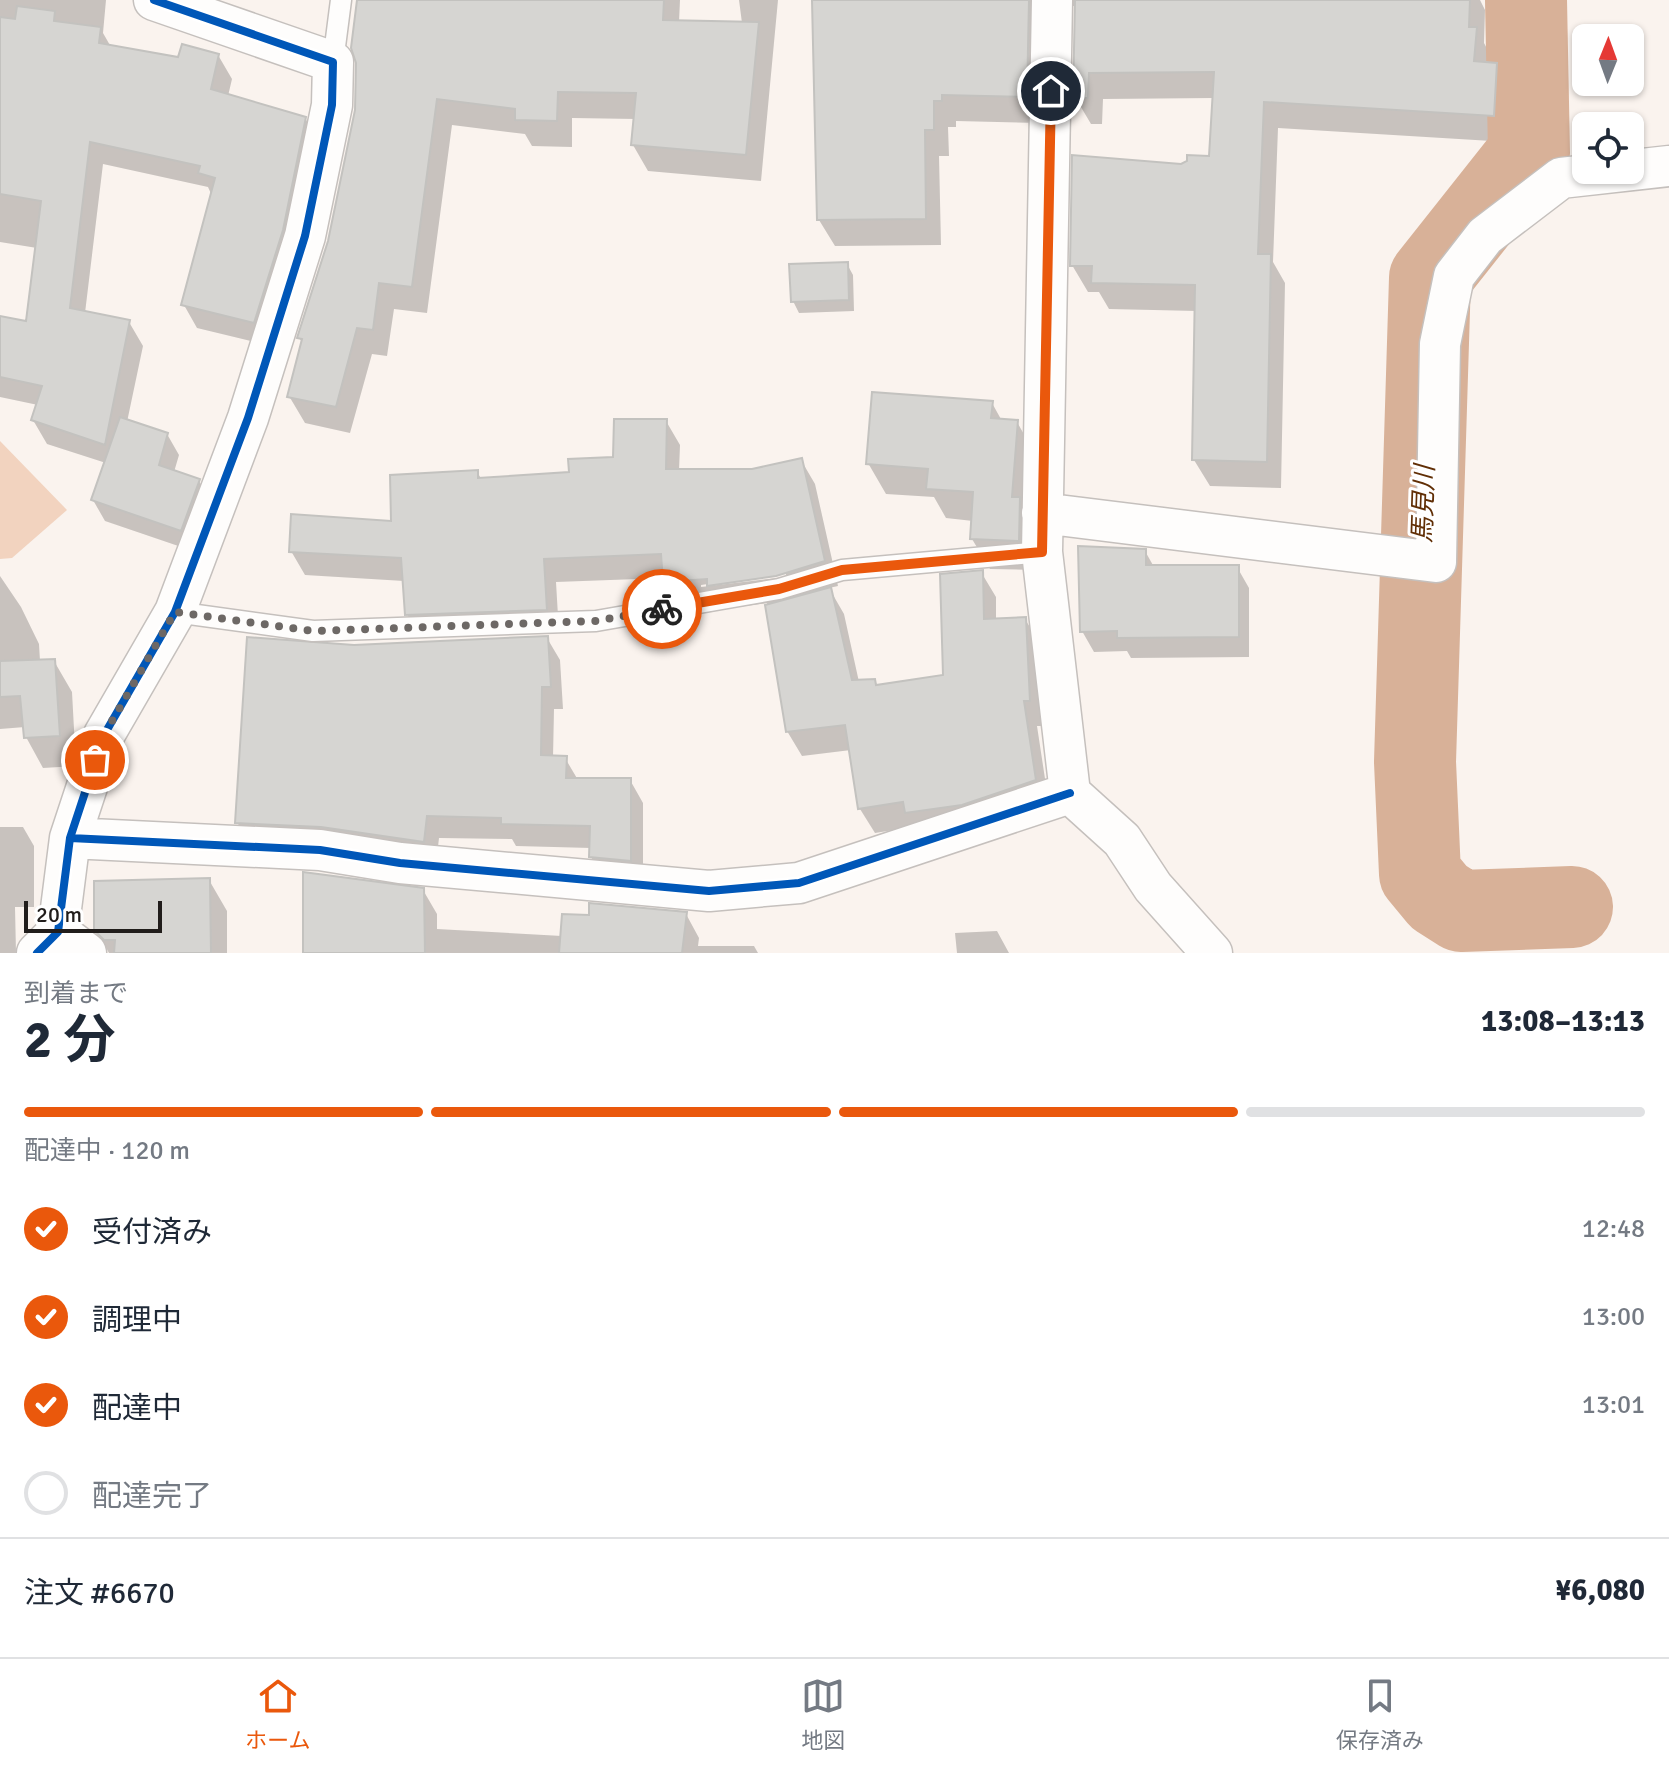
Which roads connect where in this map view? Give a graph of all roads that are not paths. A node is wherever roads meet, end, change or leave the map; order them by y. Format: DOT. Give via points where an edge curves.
graph roads {
  1 [pos="154,0"];
  2 [pos="341,0"];
  3 [pos="1052,0"];
  4 [pos="333,62"];
  5 [pos="1669,166"];
  6 [pos="1042,513"];
  7 [pos="1042,552"];
  8 [pos="175,612"];
  9 [pos="1070,793"];
  10 [pos="70,838"];
  11 [pos="61,946"];
  12 [pos="1212,953"];
  1 -- 4 [label="street"];
  2 -- 4 [label="lane"];
  3 -- 6 [label="street"];
  4 -- 8 [label="street" via="332,105 305,236 248,418"];
  5 -- 6 [label="street" via="1561,178 1485,236 1454,276 1440,344 1423,560"];
  6 -- 7 [label="street"];
  7 -- 8 [label="lane" via="842,570 779,589 596,621 313,631"];
  7 -- 9 [label="street"];
  8 -- 10 [label="street" via="104,735"];
  9 -- 10 [label="street" via="799,883 709,891 400,863 320,850"];
  9 -- 12 [label="street" via="1122,840 1153,887"];
  10 -- 11 [label="street"];
}
